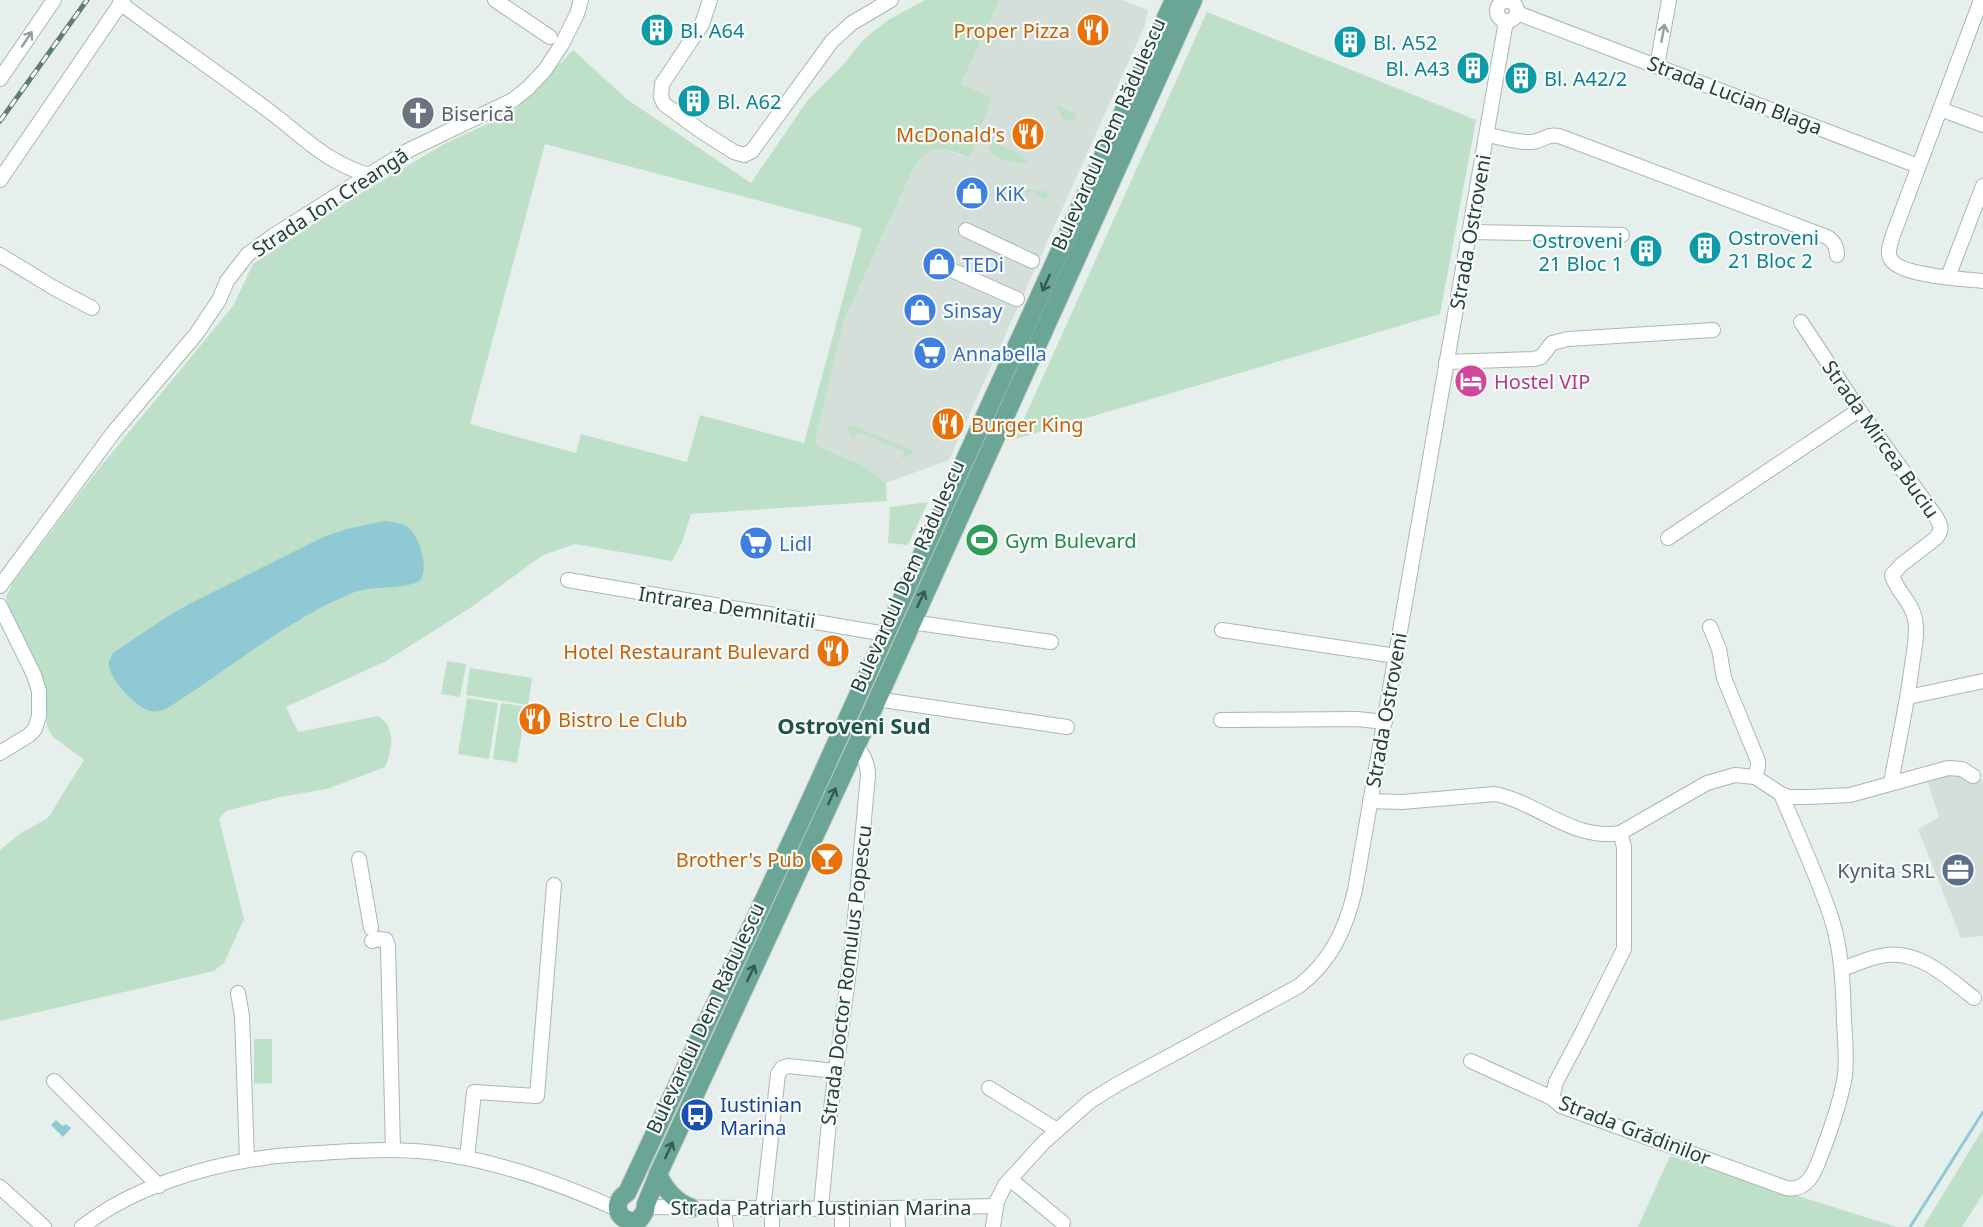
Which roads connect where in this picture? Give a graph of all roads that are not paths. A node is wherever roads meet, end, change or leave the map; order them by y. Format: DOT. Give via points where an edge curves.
graph roads {
  1 [pos="54,0"];
  2 [pos="495,0"];
  3 [pos="580,0"];
  4 [pos="710,0"];
  5 [pos="891,0"];
  6 [pos="1174,0"];
  7 [pos="1194,0"];
  8 [pos="1485,0"];
  9 [pos="1669,0"];
  10 [pos="1981,0"];
  11 [pos="122,2"];
  12 [pos="1508,8"];
  13 [pos="550,38"];
  14 [pos="1658,66"];
  15 [pos="0,79"];
  16 [pos="1940,109"];
  17 [pos="1983,125"];
  18 [pos="1487,135"];
  19 [pos="1918,166"];
  20 [pos="368,175"];
  21 [pos="0,180"];
  22 [pos="1983,186"];
  23 [pos="966,231"];
  24 [pos="1470,232"];
  25 [pos="1622,235"];
  26 [pos="0,255"];
  27 [pos="1837,255"];
  28 [pos="1032,261"];
  29 [pos="947,268"];
  30 [pos="1948,277"];
  31 [pos="1983,281"];
  32 [pos="1017,299"];
  33 [pos="92,308"];
  34 [pos="1801,322"];
  35 [pos="1713,330"];
  36 [pos="1446,362"];
  37 [pos="1859,410"];
  38 [pos="973,464"];
  39 [pos="1668,538"];
  40 [pos="568,580"];
  41 [pos="0,586"];
  42 [pos="0,606"];
  43 [pos="911,622"];
  44 [pos="1710,627"];
  45 [pos="1222,630"];
  46 [pos="886,634"];
  47 [pos="1051,642"];
  48 [pos="1396,656"];
  49 [pos="1983,681"];
  50 [pos="1908,697"];
  51 [pos="876,699"];
  52 [pos="1221,720"];
  53 [pos="1385,722"];
  54 [pos="1067,727"];
  55 [pos="856,745"];
  56 [pos="0,753"];
  57 [pos="1973,776"];
  58 [pos="1755,777"];
  59 [pos="1891,783"];
  60 [pos="1781,794"];
  61 [pos="1370,801"];
  62 [pos="1620,833"];
  63 [pos="359,859"];
  64 [pos="554,885"];
  65 [pos="1842,969"];
  66 [pos="238,993"];
  67 [pos="1974,998"];
  68 [pos="1471,1061"];
  69 [pos="835,1071"];
  70 [pos="54,1081"];
  71 [pos="989,1088"];
  72 [pos="1552,1098"];
  73 [pos="1057,1130"];
  74 [pos="393,1150"];
  75 [pos="467,1158"];
  76 [pos="247,1160"];
  77 [pos="658,1174"];
  78 [pos="1010,1179"];
  79 [pos="159,1186"];
  80 [pos="0,1187"];
  81 [pos="995,1206"];
  82 [pos="692,1208"];
  83 [pos="724,1208"];
  84 [pos="767,1208"];
  85 [pos="821,1208"];
  86 [pos="897,1208"];
  87 [pos="842,1209"];
  88 [pos="629,1211"];
  89 [pos="1064,1223"];
  90 [pos="44,1227"];
  91 [pos="82,1227"];
  92 [pos="726,1227"];
  93 [pos="772,1227"];
  94 [pos="842,1227"];
  95 [pos="898,1227"];
  96 [pos="993,1227"];
  15 -- 1 [label="street, one-way"];
  2 -- 13 [label="street"];
  3 -- 20 [label="street, Strada Ion Creangă" via="562,44 528,88 513,100 407,151"];
  4 -- 5 [label="street" via="702,24 662,84 661,97 664,104 701,131 744,155 752,151 832,41 852,23"];
  6 -- 38 [label="main road, Bulevardul Dem Rădulescu, one-way"];
  7 -- 38 [label="main road, Bulevardul Dem Rădulescu"];
  8 -- 12 [label="street, Strada Lucian Blaga"];
  14 -- 9 [label="street, one-way"];
  10 -- 16 [label="street"];
  11 -- 20 [label="street" via="332,161"];
  11 -- 21 [label="street"];
  12 -- 14 [label="street, Strada Lucian Blaga"];
  12 -- 18 [label="street, Strada Ostroveni"];
  14 -- 19 [label="street, Strada Lucian Blaga"];
  16 -- 17 [label="street"];
  16 -- 19 [label="street"];
  18 -- 24 [label="street, Strada Ostroveni"];
  18 -- 27 [label="street" via="1527,143 1549,135 1559,136 1827,237 1834,243"];
  19 -- 30 [label="street" via="1889,246 1890,259 1908,270"];
  20 -- 41 [label="street, Strada Ion Creangă" via="273,236 242,261 197,333 113,433"];
  22 -- 30 [label="street"];
  23 -- 28 [label="street"];
  24 -- 25 [label="street"];
  24 -- 36 [label="street, Strada Ostroveni"];
  26 -- 33 [label="street"];
  29 -- 32 [label="street"];
  30 -- 31 [label="street"];
  34 -- 37 [label="street, Strada Mircea Buciu"];
  35 -- 36 [label="street" via="1568,339 1552,343 1541,357 1534,359"];
  36 -- 48 [label="street, Strada Ostroveni"];
  37 -- 39 [label="street"];
  37 -- 50 [label="street, Strada Mircea Buciu" via="1941,527 1936,538 1892,575 1912,609 1916,626"];
  43 -- 38 [label="main road, Bulevardul Dem Rădulescu, one-way"];
  38 -- 46 [label="main road, Bulevardul Dem Rădulescu"];
  40 -- 46 [label="street, Intrarea Demnitatii"];
  42 -- 56 [label="street" via="28,659 39,704 35,729"];
  43 -- 47 [label="street"];
  43 -- 51 [label="main road, Bulevardul Dem Rădulescu"];
  44 -- 58 [label="street" via="1724,678 1758,761"];
  45 -- 48 [label="street"];
  46 -- 88 [label="main road, Bulevardul Dem Rădulescu"];
  48 -- 53 [label="street, Strada Ostroveni"];
  49 -- 50 [label="street"];
  50 -- 59 [label="street, Strada Mircea Buciu"];
  51 -- 54 [label="street"];
  51 -- 55 [label="main road, Bulevardul Dem Rădulescu"];
  52 -- 53 [label="street"];
  53 -- 61 [label="street, Strada Ostroveni"];
  55 -- 69 [label="street, Strada Doctor Romulus Popescu" via="868,766 868,775 853,939"];
  77 -- 55 [label="main road, Bulevardul Dem Rădulescu, one-way"];
  57 -- 59 [label="street" via="1962,769 1948,768"];
  58 -- 60 [label="street"];
  58 -- 62 [label="street" via="1735,774 1707,783"];
  59 -- 60 [label="street" via="1850,795"];
  60 -- 65 [label="street" via="1830,915"];
  61 -- 62 [label="street" via="1495,794 1582,831"];
  61 -- 73 [label="street, Strada Ostroveni" via="1351,909 1337,944 1318,970 1288,992 1103,1092"];
  62 -- 72 [label="street" via="1624,847 1624,948 1556,1082"];
  63 -- 74 [label="street" via="372,934 384,939 388,946"];
  64 -- 75 [label="street" via="537,1096 474,1092"];
  65 -- 67 [label="street" via="1887,955 1911,957"];
  65 -- 72 [label="street, Strada Grădinilor" via="1845,1078 1822,1151 1811,1177 1802,1187 1786,1188 1561,1106"];
  66 -- 76 [label="street"];
  68 -- 72 [label="street, Strada Grădinilor"];
  69 -- 84 [label="street" via="788,1066 778,1074"];
  69 -- 85 [label="street, Strada Doctor Romulus Popescu"];
  70 -- 79 [label="street"];
  71 -- 73 [label="street"];
  73 -- 78 [label="street, Strada Ostroveni"];
  74 -- 75 [label="street, Strada Patriarh Iustinian Marina"];
  74 -- 76 [label="street, Strada Patriarh Iustinian Marina"];
  75 -- 88 [label="street, Strada Patriarh Iustinian Marina" via="514,1170"];
  76 -- 79 [label="street, Strada Patriarh Iustinian Marina"];
  77 -- 82 [label="main road" via="672,1196"];
  77 -- 88 [label="main road, Bulevardul Dem Rădulescu"];
  78 -- 81 [label="street, Strada Ostroveni"];
  78 -- 89 [label="street"];
  79 -- 91 [label="street, Strada Patriarh Iustinian Marina" via="111,1207"];
  80 -- 90 [label="street"];
  81 -- 86 [label="street, Strada Patriarh Iustinian Marina"];
  81 -- 96 [label="street, Strada Ostroveni"];
  82 -- 83 [label="street, Strada Patriarh Iustinian Marina"];
  82 -- 88 [label="street, Strada Patriarh Iustinian Marina"];
  83 -- 84 [label="street, Strada Patriarh Iustinian Marina"];
  83 -- 92 [label="street"];
  84 -- 85 [label="street, Strada Patriarh Iustinian Marina"];
  84 -- 93 [label="street"];
  85 -- 87 [label="street, Strada Patriarh Iustinian Marina"];
  86 -- 87 [label="street, Strada Patriarh Iustinian Marina"];
  86 -- 95 [label="street"];
  87 -- 94 [label="street"];
}
